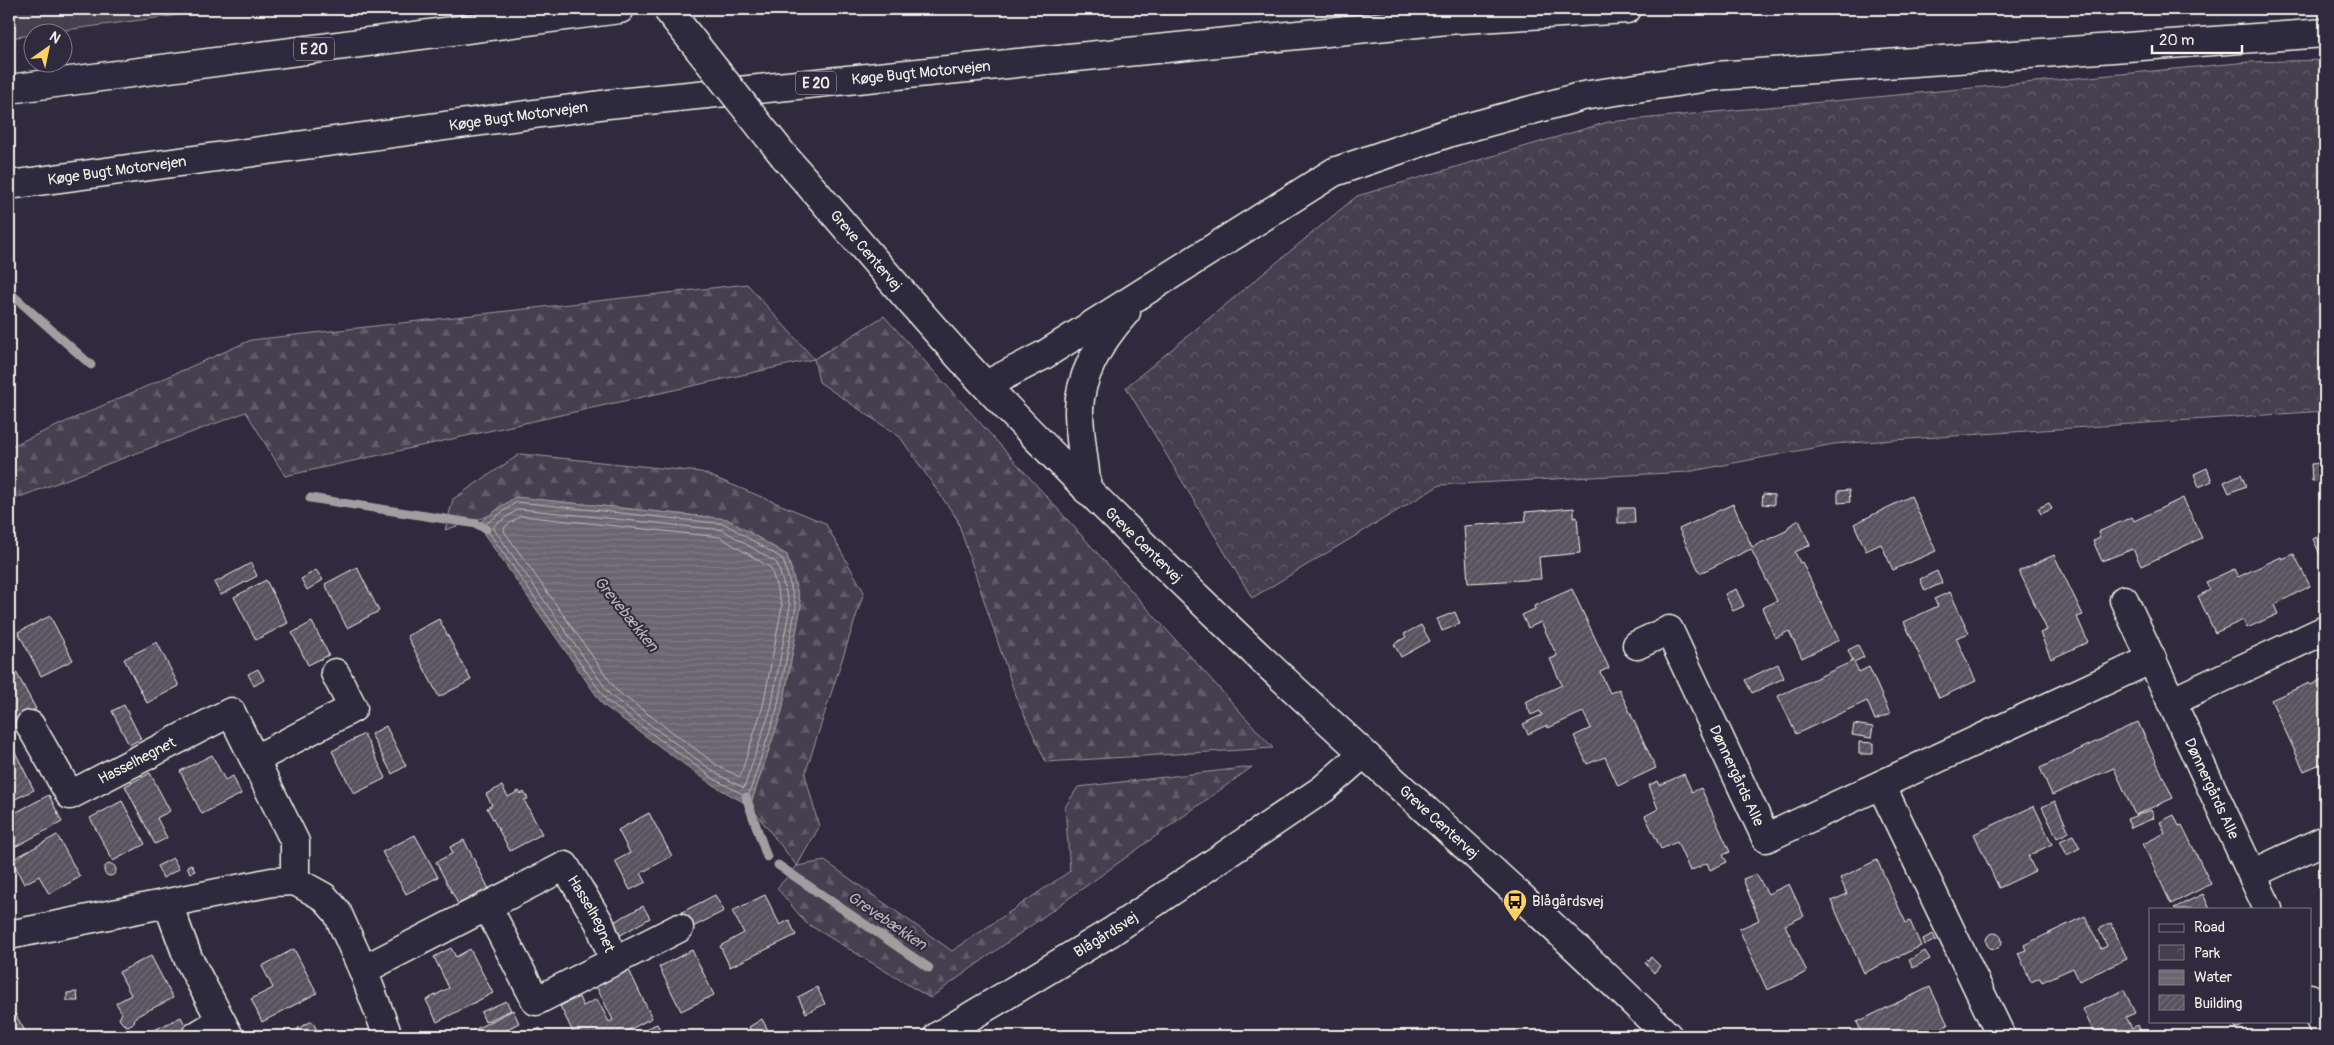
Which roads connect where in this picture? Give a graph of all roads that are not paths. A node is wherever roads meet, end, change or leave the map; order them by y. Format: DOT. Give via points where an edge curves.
graph roads {
  1 [pos="620,9"];
  2 [pos="667,9"];
  3 [pos="1626,9"];
  4 [pos="2325,33"];
  5 [pos="9,89"];
  6 [pos="9,185"];
  7 [pos="1146,290"];
  8 [pos="986,385"];
  9 [pos="1088,490"];
  10 [pos="2124,600"];
  11 [pos="2325,630"];
  12 [pos="1637,645"];
  13 [pos="2152,659"];
  14 [pos="335,673"];
  15 [pos="2171,702"];
  16 [pos="30,725"];
  17 [pos="1363,754"];
  18 [pos="256,759"];
  19 [pos="1881,785"];
  20 [pos="2325,840"];
  21 [pos="2252,874"];
  22 [pos="295,881"];
  23 [pos="168,904"];
  24 [pos="487,906"];
  25 [pos="2268,908"];
  26 [pos="679,928"];
  27 [pos="9,935"];
  28 [pos="614,961"];
  29 [pos="362,970"];
  30 [pos="2312,1002"];
  31 [pos="225,1028"];
  32 [pos="2325,1030"];
  33 [pos="196,1036"];
  34 [pos="388,1036"];
  35 [pos="938,1036"];
  36 [pos="1668,1036"];
  37 [pos="2002,1036"];
  1 -- 5 [label="main road, E 20"];
  2 -- 8 [label="main road, Greve Centervej, bridge" via="784,156"];
  3 -- 6 [label="main road, Køge Bugt Motorvejen / E 20" via="1447,20 608,104"];
  4 -- 7 [label="main road" via="1716,76 1583,96 1451,132 1334,172"];
  7 -- 8 [label="main road" via="1044,355"];
  7 -- 9 [label="main road" via="1106,335 1086,374 1079,409"];
  8 -- 9 [label="main road, Greve Centervej"];
  9 -- 17 [label="main road, Greve Centervej"];
  10 -- 13 [label="main road, Dønnergårds Alle"];
  11 -- 15 [label="main road"];
  12 -- 19 [label="main road, Dønnergårds Alle" via="1669,630 1766,838"];
  13 -- 15 [label="main road, Dønnergårds Alle"];
  13 -- 19 [label="main road, Dønnergårds Alle"];
  14 -- 18 [label="main road" via="353,708"];
  15 -- 21 [label="main road, Dønnergårds Alle"];
  16 -- 18 [label="main road, Hasselhegnet" via="70,795 231,712"];
  17 -- 35 [label="main road, Blågårdsvej" via="1323,789 1111,932"];
  17 -- 36 [label="main road, Greve Centervej" via="1584,953"];
  18 -- 22 [label="main road, Hasselhegnet" via="295,842"];
  19 -- 37 [label="main road"];
  20 -- 21 [label="main road"];
  21 -- 25 [label="main road, Dønnergårds Alle"];
  22 -- 23 [label="main road" via="272,882"];
  22 -- 29 [label="main road" via="324,897 337,912"];
  23 -- 27 [label="main road"];
  23 -- 31 [label="main road" via="188,958"];
  24 -- 28 [label="main road, Hasselhegnet" via="536,1001"];
  24 -- 28 [label="main road, Hasselhegnet" via="565,866 599,922"];
  24 -- 29 [label="main road, Hasselhegnet"];
  26 -- 28 [label="main road, Hasselhegnet"];
  29 -- 34 [label="main road"];
  30 -- 32 [label="main road"];
  31 -- 33 [label="main road"];
}
